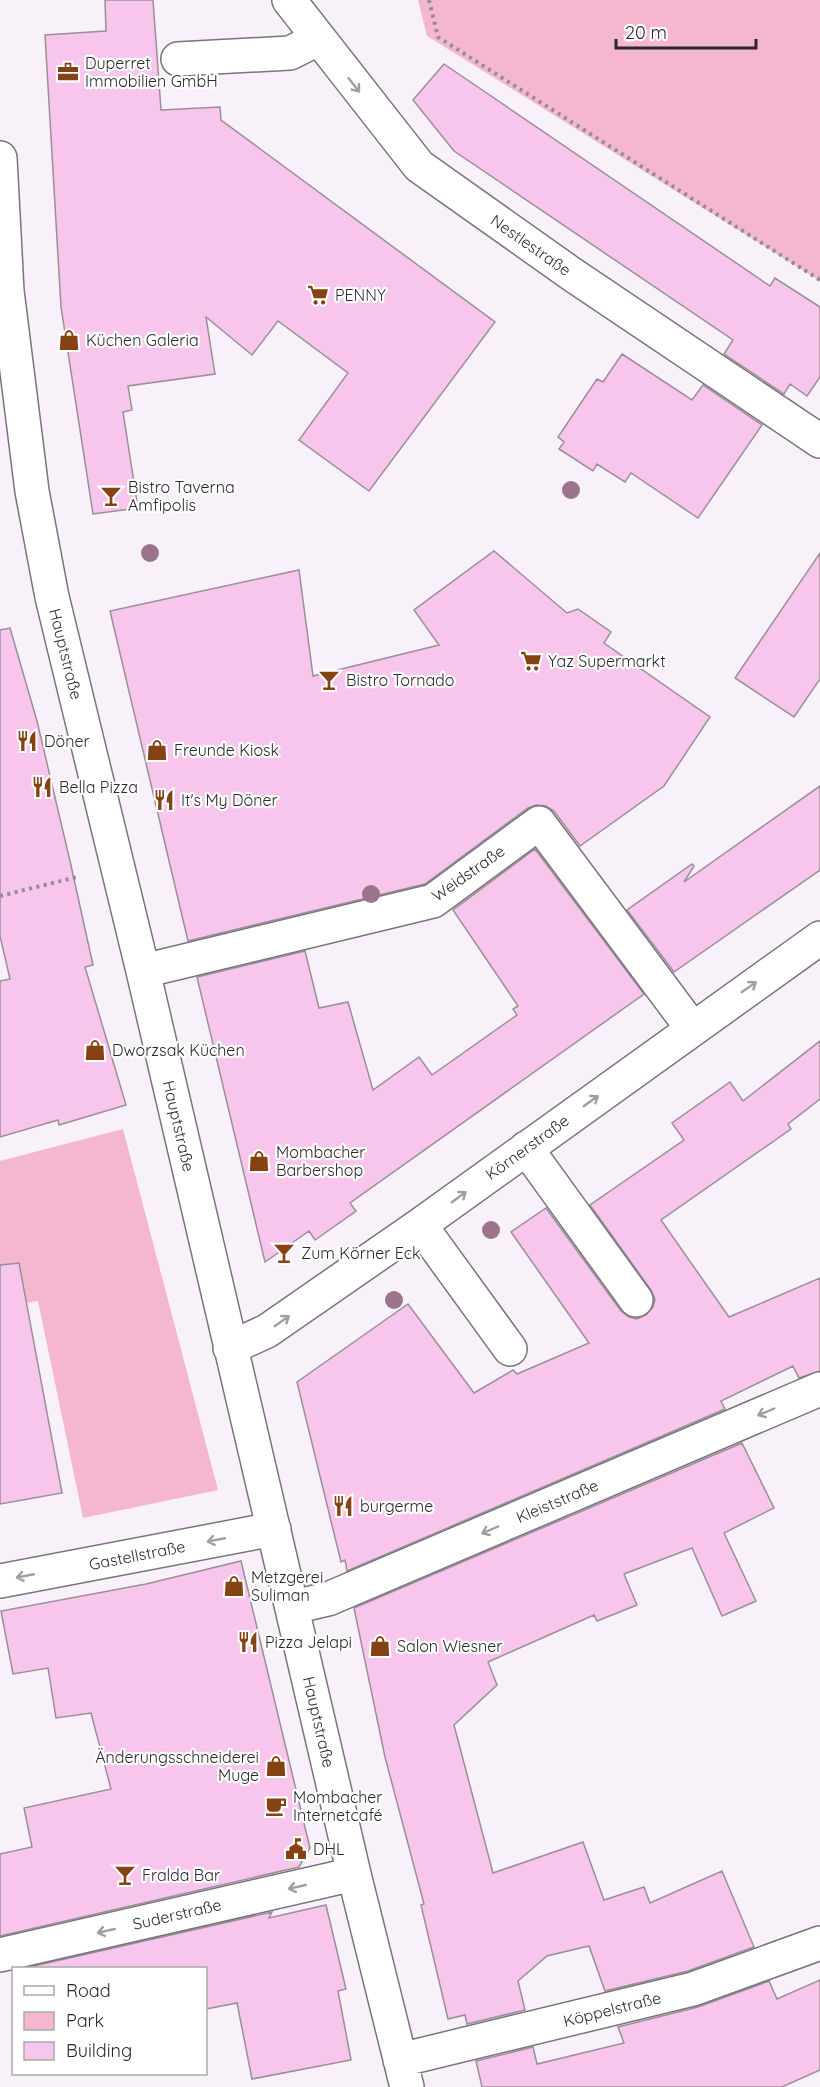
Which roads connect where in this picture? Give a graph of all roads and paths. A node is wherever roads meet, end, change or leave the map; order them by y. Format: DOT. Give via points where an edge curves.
graph roads {
  1 [pos="289,0"];
  2 [pos="429,0"];
  3 [pos="318,39"];
  4 [pos="178,59"];
  5 [pos="0,158"];
  6 [pos="820,280"];
  7 [pos="3,291"];
  8 [pos="820,441"];
  9 [pos="78,877"];
  10 [pos="0,896"];
  11 [pos="820,938"];
  12 [pos="142,970"];
  13 [pos="692,1028"];
  14 [pos="526,1148"];
  15 [pos="420,1225"];
  16 [pos="636,1300"];
  17 [pos="230,1348"];
  18 [pos="510,1349"];
  19 [pos="820,1389"];
  20 [pos="274,1529"];
  21 [pos="0,1581"];
  22 [pos="293,1607"];
  23 [pos="354,1874"];
  24 [pos="820,1944"];
  25 [pos="0,1955"];
  26 [pos="404,2074"];
  1 -- 3 [label="street, Nestlestraße"];
  2 -- 6 [label="path" via="438,37"];
  3 -- 4 [label="street" via="290,53"];
  3 -- 8 [label="street, Nestlestraße, one-way" via="419,166"];
  5 -- 7 [label="street, Hauptstraße"];
  7 -- 12 [label="street, Hauptstraße" via="52,597"];
  9 -- 10 [label="path"];
  13 -- 11 [label="street, Körnerstraße, one-way"];
  12 -- 13 [label="street, Weidstraße" via="434,901 539,823"];
  12 -- 17 [label="street, Hauptstraße"];
  14 -- 13 [label="street, Körnerstraße, one-way"];
  15 -- 14 [label="street, Körnerstraße, one-way"];
  14 -- 16 [label="street"];
  17 -- 15 [label="street, Körnerstraße, one-way" via="267,1331"];
  15 -- 18 [label="street"];
  17 -- 20 [label="street, Hauptstraße"];
  19 -- 22 [label="street, Kleiststraße, one-way" via="328,1599"];
  20 -- 21 [label="street, Gastellstraße, one-way"];
  20 -- 22 [label="street, Hauptstraße"];
  22 -- 23 [label="street, Hauptstraße"];
  23 -- 25 [label="street, Suderstraße, one-way"];
  23 -- 26 [label="street, Hauptstraße"];
  24 -- 26 [label="street, Köppelstraße" via="693,1989"];
}
